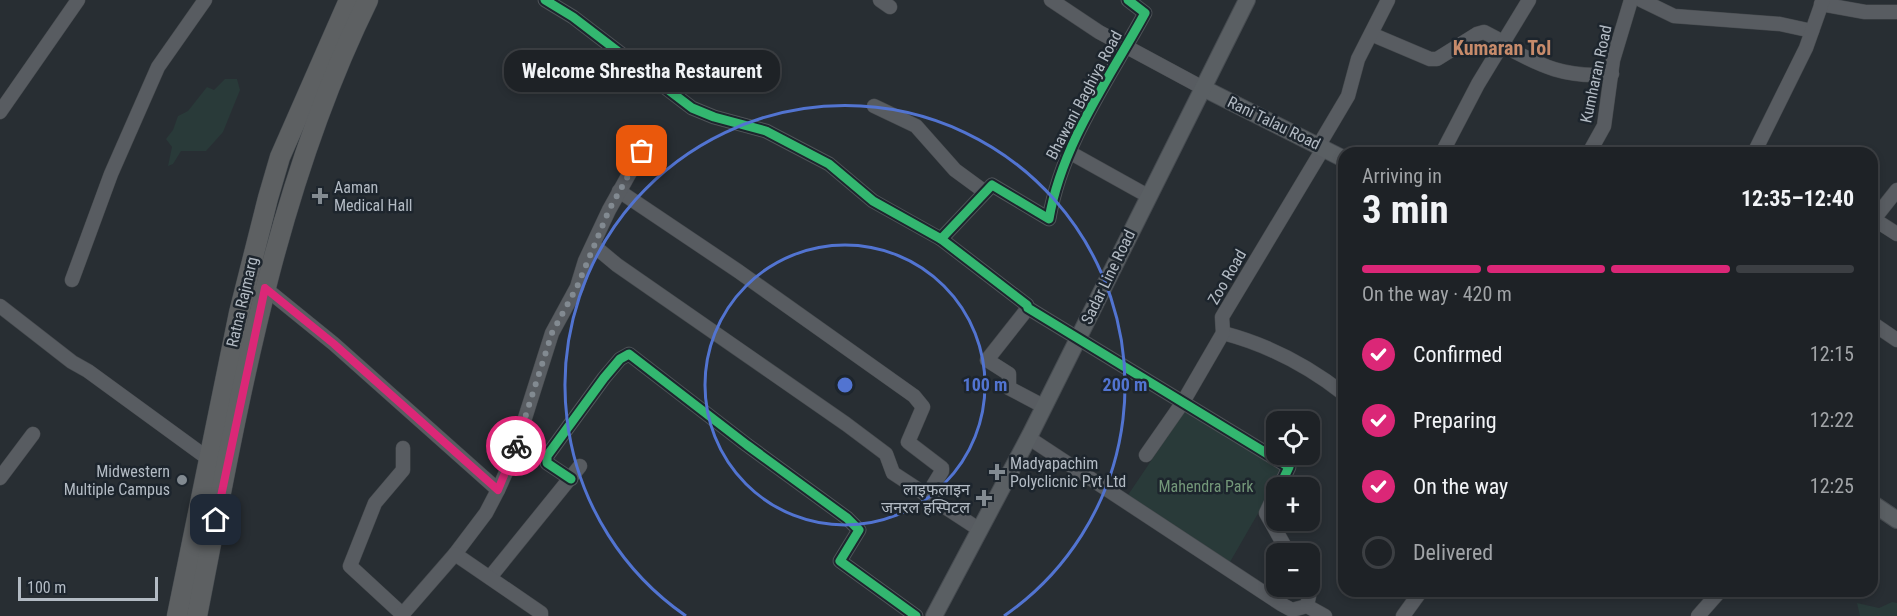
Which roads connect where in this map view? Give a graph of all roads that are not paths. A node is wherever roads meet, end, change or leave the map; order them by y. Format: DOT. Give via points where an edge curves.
graph roads {
  1 [pos="78,0"];
  2 [pos="205,0"];
  3 [pos="349,0"];
  4 [pos="368,0"];
  5 [pos="545,0"];
  6 [pos="1051,0"];
  7 [pos="1128,0"];
  8 [pos="1388,0"];
  9 [pos="1529,0"];
  10 [pos="1631,0"];
  11 [pos="1641,0"];
  12 [pos="1241,2"];
  13 [pos="1822,2"];
  14 [pos="1897,12"];
  15 [pos="1812,31"];
  16 [pos="1371,34"];
  17 [pos="1504,44"];
  18 [pos="1126,47"];
  19 [pos="1612,74"];
  20 [pos="1203,88"];
  21 [pos="874,106"];
  22 [pos="0,112"];
  23 [pos="1322,146"];
  24 [pos="1445,147"];
  25 [pos="1592,147"];
  26 [pos="1757,147"];
  27 [pos="642,151"];
  28 [pos="1069,152"];
  29 [pos="1338,155"];
  30 [pos="1897,190"];
  31 [pos="619,191"];
  32 [pos="985,192"];
  33 [pos="1148,196"];
  34 [pos="1878,213"];
  35 [pos="1878,222"];
  36 [pos="1897,234"];
  37 [pos="941,239"];
  38 [pos="593,245"];
  39 [pos="72,280"];
  40 [pos="265,288"];
  41 [pos="0,306"];
  42 [pos="1028,308"];
  43 [pos="1878,327"];
  44 [pos="1223,333"];
  45 [pos="1078,338"];
  46 [pos="1897,340"];
  47 [pos="1338,390"];
  48 [pos="1183,402"];
  49 [pos="1044,406"];
  50 [pos="33,434"];
  51 [pos="1029,438"];
  52 [pos="908,442"];
  53 [pos="403,448"];
  54 [pos="1146,455"];
  55 [pos="889,459"];
  56 [pos="210,460"];
  57 [pos="580,466"];
  58 [pos="1284,477"];
  59 [pos="0,478"];
  60 [pos="571,479"];
  61 [pos="498,490"];
  62 [pos="928,494"];
  63 [pos="1878,508"];
  64 [pos="1897,520"];
  65 [pos="980,530"];
  66 [pos="455,554"];
  67 [pos="491,576"];
  68 [pos="1309,597"];
  69 [pos="1417,597"];
  70 [pos="1715,597"];
  71 [pos="1307,606"];
  72 [pos="1277,610"];
  73 [pos="402,615"];
  74 [pos="177,616"];
  75 [pos="197,616"];
  76 [pos="541,616"];
  77 [pos="916,616"];
  78 [pos="934,616"];
  79 [pos="1325,616"];
  80 [pos="1403,616"];
  81 [pos="1698,616"];
  1 -- 22 [label="street"];
  2 -- 39 [label="street" via="158,67 111,174"];
  3 -- 56 [label="highway, Ratna Rajmarg" via="280,157 239,313"];
  4 -- 40 [label="highway, Ratna Rajmarg" via="320,107"];
  5 -- 37 [label="street" via="692,108 766,130 829,164 873,201"];
  6 -- 18 [label="street"];
  7 -- 18 [label="street, Bhawani Baghiya Road" via="1145,13"];
  8 -- 16 [label="street, Zoo Road"];
  9 -- 17 [label="street"];
  10 -- 19 [label="street, Kumharan Road"];
  11 -- 15 [label="street" via="1674,16 1780,24"];
  12 -- 20 [label="main road, Sadar Line Road"];
  13 -- 14 [label="street" via="1865,12"];
  13 -- 15 [label="street"];
  15 -- 26 [label="street"];
  16 -- 17 [label="street" via="1430,59 1437,59 1484,32"];
  16 -- 23 [label="street, Zoo Road" via="1358,59 1348,96"];
  17 -- 19 [label="street" via="1536,64 1566,73 1591,77"];
  17 -- 24 [label="street"];
  18 -- 20 [label="street"];
  18 -- 28 [label="street, Bhawani Baghiya Road"];
  19 -- 25 [label="street, Kumharan Road" via="1604,126"];
  20 -- 23 [label="main road, Rani Talau Road"];
  20 -- 33 [label="main road, Sadar Line Road"];
  21 -- 32 [label="street" via="916,126 956,170"];
  23 -- 29 [label="main road, Rani Talau Road"];
  23 -- 44 [label="street, Zoo Road" via="1222,317"];
  27 -- 31 [label="street"];
  28 -- 32 [label="street, Bhawani Baghiya Road" via="1056,183 1049,219 992,185"];
  28 -- 33 [label="street"];
  30 -- 34 [label="street"];
  31 -- 38 [label="street"];
  31 -- 52 [label="street" via="914,396 923,407"];
  32 -- 37 [label="street"];
  33 -- 45 [label="main road, Sadar Line Road"];
  35 -- 36 [label="street"];
  37 -- 42 [label="street"];
  38 -- 55 [label="street" via="846,424"];
  38 -- 61 [label="street" via="577,287 552,333 512,459"];
  40 -- 61 [label="street"];
  40 -- 75 [label="highway, Ratna Rajmarg"];
  41 -- 56 [label="street"];
  42 -- 45 [label="street"];
  42 -- 49 [label="street" via="987,360 1009,375 1009,388"];
  43 -- 46 [label="street"];
  44 -- 47 [label="street" via="1304,364"];
  44 -- 48 [label="street, Zoo Road"];
  45 -- 48 [label="street"];
  45 -- 49 [label="main road, Sadar Line Road"];
  48 -- 54 [label="street, Zoo Road"];
  48 -- 58 [label="street" via="1289,467"];
  49 -- 51 [label="main road, Sadar Line Road"];
  50 -- 59 [label="street"];
  51 -- 65 [label="main road, Sadar Line Road"];
  51 -- 72 [label="street"];
  52 -- 55 [label="street"];
  52 -- 62 [label="street" via="942,468"];
  53 -- 73 [label="street" via="403,470 375,503 350,566"];
  55 -- 62 [label="street" via="893,473"];
  56 -- 74 [label="highway, Ratna Rajmarg"];
  57 -- 60 [label="street"];
  60 -- 67 [label="street"];
  60 -- 77 [label="street" via="547,463 547,456 604,378 629,354 847,518 859,530 840,561"];
  61 -- 66 [label="street"];
  62 -- 65 [label="street"];
  63 -- 64 [label="main road"];
  65 -- 78 [label="main road, Sadar Line Road"];
  66 -- 67 [label="street"];
  66 -- 73 [label="street"];
  67 -- 76 [label="street"];
  68 -- 71 [label="street"];
  69 -- 80 [label="street"];
  70 -- 81 [label="street"];
  71 -- 72 [label="street"];
  71 -- 79 [label="street"];
}
